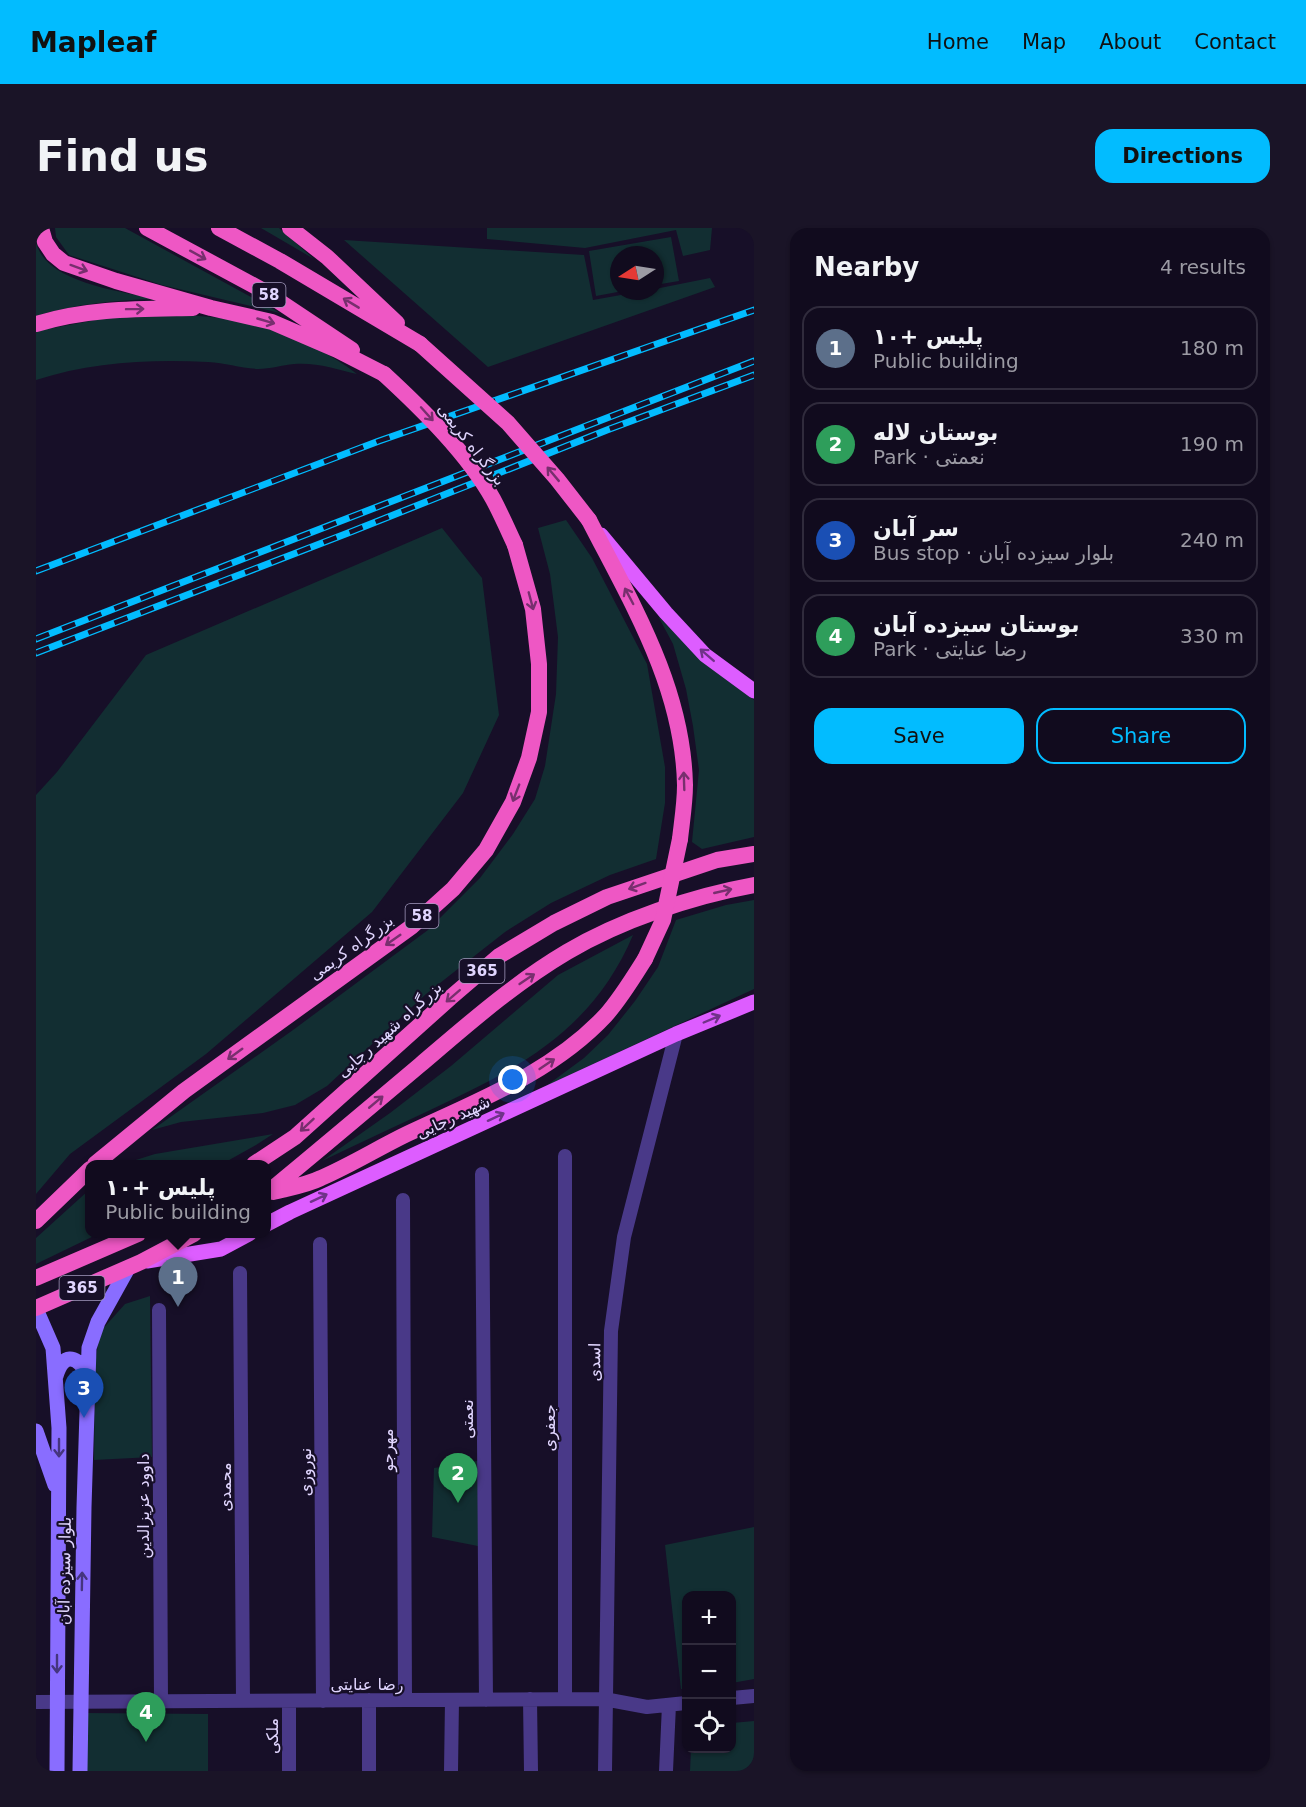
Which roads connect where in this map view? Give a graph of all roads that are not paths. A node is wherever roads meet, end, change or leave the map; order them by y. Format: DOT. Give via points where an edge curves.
graph roads {
  1 [pos="41,228"];
  2 [pos="147,228"];
  3 [pos="219,228"];
  4 [pos="290,228"];
  5 [pos="211,308"];
  6 [pos="36,324"];
  7 [pos="420,344"];
  8 [pos="384,374"];
  9 [pos="589,520"];
  10 [pos="754,691"];
  11 [pos="754,854"];
  12 [pos="754,885"];
  13 [pos="754,1002"];
  14 [pos="676,1034"];
  15 [pos="565,1156"];
  16 [pos="100,1160"];
  17 [pos="260,1160"];
  18 [pos="85,1174"];
  19 [pos="482,1174"];
  20 [pos="271,1191"];
  21 [pos="271,1193"];
  22 [pos="403,1200"];
  23 [pos="36,1221"];
  24 [pos="271,1222"];
  25 [pos="127,1238"];
  26 [pos="185,1238"];
  27 [pos="240,1238"];
  28 [pos="320,1244"];
  29 [pos="135,1265"];
  30 [pos="240,1273"];
  31 [pos="36,1278"];
  32 [pos="36,1309"];
  33 [pos="159,1310"];
  34 [pos="87,1372"];
  35 [pos="55,1378"];
  36 [pos="36,1431"];
  37 [pos="58,1496"];
  38 [pos="754,1696"];
  39 [pos="736,1698"];
  40 [pos="530,1699"];
  41 [pos="565,1699"];
  42 [pos="604,1699"];
  43 [pos="369,1700"];
  44 [pos="405,1700"];
  45 [pos="452,1700"];
  46 [pos="486,1700"];
  47 [pos="243,1701"];
  48 [pos="289,1701"];
  49 [pos="323,1701"];
  50 [pos="46,1702"];
  51 [pos="80,1702"];
  52 [pos="161,1702"];
  53 [pos="682,1704"];
  54 [pos="669,1705"];
  55 [pos="57,1771"];
  56 [pos="80,1771"];
  57 [pos="289,1771"];
  58 [pos="369,1771"];
  59 [pos="452,1771"];
  60 [pos="531,1771"];
  61 [pos="605,1771"];
  62 [pos="666,1771"];
  1 -- 5 [label="highway, one-way" via="45,242 64,263"];
  2 -- 8 [label="highway, بزرگراه کریمی / 58, one-way" via="262,290"];
  7 -- 3 [label="highway, بزرگراه کریمی / 58, one-way"];
  4 -- 7 [label="highway"];
  6 -- 5 [label="highway, one-way" via="109,309"];
  5 -- 8 [label="highway, one-way" via="272,322"];
  9 -- 7 [label="highway, بزرگراه کریمی / 58, one-way, bridge" via="508,423"];
  8 -- 16 [label="highway, بزرگراه کریمی / 58, one-way, bridge" via="424,410 463,457 492,498 515,545 533,609 539,664 539,712 529,758 513,802 486,850 453,889 411,927 184,1091"];
  10 -- 9 [label="main road, one-way" via="705,655"];
  21 -- 9 [label="highway, بزرگراه کریمی / 58, one-way, bridge" via="319,1179 546,1065 607,1014 630,984 663,920 680,839 685,785 681,736 667,680 645,626"];
  11 -- 17 [label="highway, بزرگراه شهید رجایی / 365, one-way" via="717,860 606,897 499,956 295,1137"];
  20 -- 12 [label="highway, 365, one-way" via="472,1020 567,952 617,926 719,892"];
  14 -- 13 [label="main road, شهید رجایی, one-way"];
  24 -- 14 [label="main road, شهید رجایی, one-way"];
  14 -- 42 [label="street, اسدی" via="624,1237 611,1331"];
  15 -- 41 [label="street, جعفری"];
  18 -- 23 [label="highway"];
  19 -- 46 [label="street, نعمتی"];
  22 -- 44 [label="street, مهرجو"];
  25 -- 31 [label="highway, 365"];
  26 -- 29 [label="highway, 365"];
  27 -- 29 [label="main road" via="221,1249"];
  28 -- 49 [label="street, نوروزی"];
  29 -- 32 [label="highway, 365"];
  29 -- 34 [label="main road, بلوار سیزده آبان" via="98,1322 89,1348"];
  30 -- 47 [label="street, محمدی"];
  32 -- 35 [label="main road, بلوار سیزده آبان" via="53,1348"];
  33 -- 52 [label="street, داوود عزیزالدین"];
  34 -- 35 [label="main road" via="73,1359 59,1366"];
  51 -- 34 [label="main road, بلوار سیزده آبان, one-way"];
  35 -- 37 [label="main road, بلوار سیزده آبان, one-way"];
  36 -- 37 [label="main road"];
  37 -- 50 [label="main road, بلوار سیزده آبان, one-way"];
  38 -- 39 [label="street"];
  40 -- 41 [label="street, رضا عنایتی"];
  40 -- 46 [label="street, رضا عنایتی"];
  40 -- 60 [label="street"];
  41 -- 42 [label="street, رضا عنایتی"];
  42 -- 54 [label="street, رضا عنایتی" via="647,1707"];
  42 -- 61 [label="street, اسدی"];
  43 -- 44 [label="street, رضا عنایتی"];
  43 -- 49 [label="street, رضا عنایتی"];
  43 -- 58 [label="street"];
  44 -- 45 [label="street, رضا عنایتی"];
  45 -- 46 [label="street, رضا عنایتی"];
  45 -- 59 [label="street"];
  47 -- 48 [label="street, رضا عنایتی"];
  47 -- 52 [label="street, رضا عنایتی"];
  48 -- 49 [label="street, رضا عنایتی"];
  48 -- 57 [label="street, ملکی"];
  50 -- 51 [label="street, رضا عنایتی"];
  50 -- 55 [label="main road, بلوار سیزده آبان"];
  51 -- 52 [label="street, رضا عنایتی"];
  51 -- 56 [label="main road, بلوار سیزده آبان"];
  53 -- 54 [label="street, رضا عنایتی"];
  54 -- 62 [label="street"];
}
